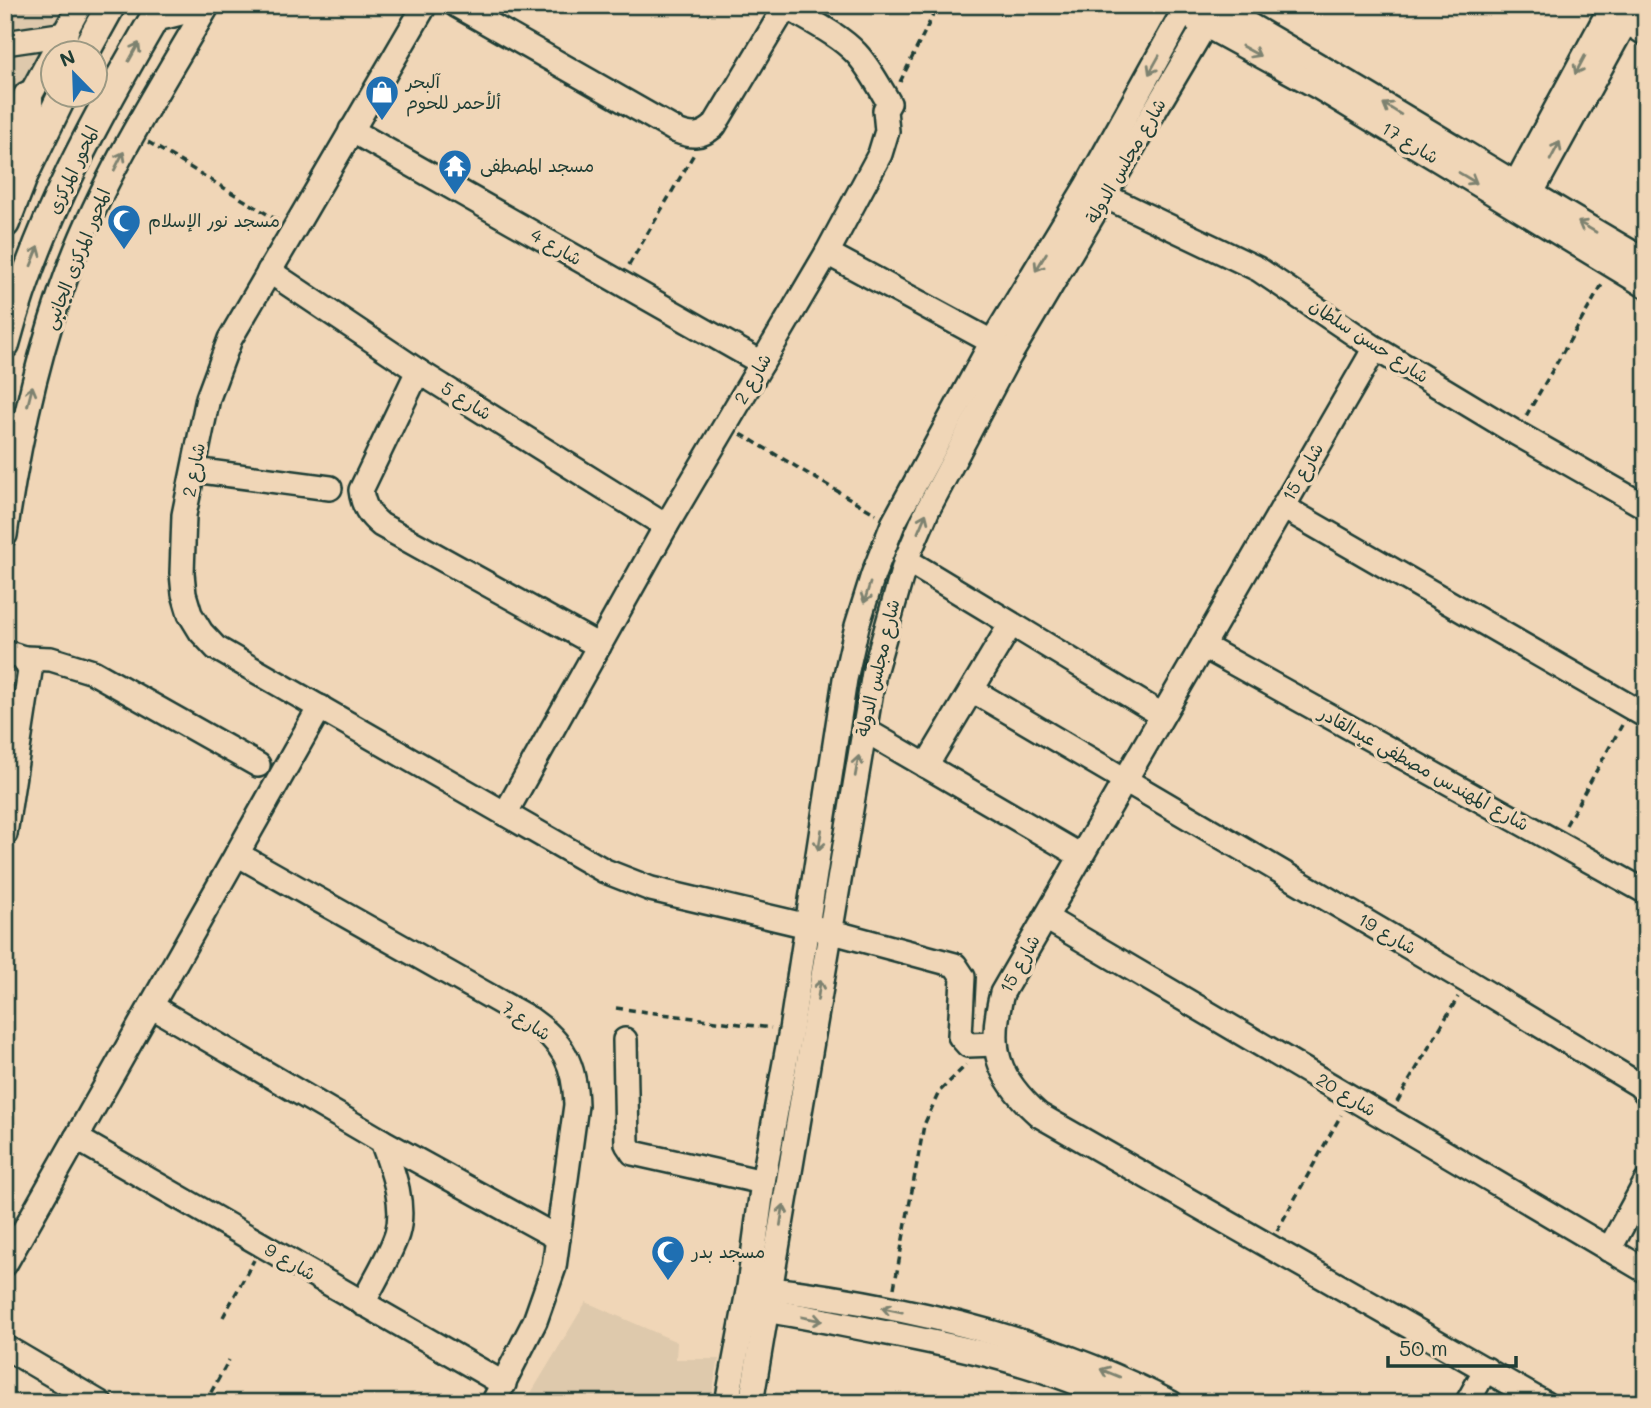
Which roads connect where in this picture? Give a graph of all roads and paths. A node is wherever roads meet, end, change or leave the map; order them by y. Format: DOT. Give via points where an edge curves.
graph roads {
  1 [pos="80,5"];
  2 [pos="111,5"];
  3 [pos="205,5"];
  4 [pos="425,5"];
  5 [pos="456,5"];
  6 [pos="938,5"];
  7 [pos="785,6"];
  8 [pos="1180,8"];
  9 [pos="1621,10"];
  10 [pos="158,11"];
  11 [pos="1212,12"];
  12 [pos="1646,34"];
  13 [pos="68,38"];
  14 [pos="75,38"];
  15 [pos="5,43"];
  16 [pos="38,46"];
  17 [pos="38,84"];
  18 [pos="29,96"];
  19 [pos="889,103"];
  20 [pos="56,108"];
  21 [pos="351,130"];
  22 [pos="133,133"];
  23 [pos="705,133"];
  24 [pos="5,142"];
  25 [pos="28,167"];
  26 [pos="1096,192"];
  27 [pos="1519,198"];
  28 [pos="5,223"];
  29 [pos="293,230"];
  30 [pos="827,253"];
  31 [pos="1646,261"];
  32 [pos="1613,266"];
  33 [pos="269,271"];
  34 [pos="619,282"];
  35 [pos="1646,286"];
  36 [pos="992,342"];
  37 [pos="5,344"];
  38 [pos="1375,348"];
  39 [pos="762,363"];
  40 [pos="418,371"];
  41 [pos="727,425"];
  42 [pos="1517,433"];
  43 [pos="194,470"];
  44 [pos="330,488"];
  45 [pos="1283,507"];
  46 [pos="1646,507"];
  47 [pos="893,524"];
  48 [pos="666,526"];
  49 [pos="5,535"];
  50 [pos="906,560"];
  51 [pos="1011,624"];
  52 [pos="599,646"];
  53 [pos="1203,646"];
  54 [pos="14,655"];
  55 [pos="972,690"];
  56 [pos="320,707"];
  57 [pos="1639,712"];
  58 [pos="1163,715"];
  59 [pos="863,729"];
  60 [pos="258,765"];
  61 [pos="926,766"];
  62 [pos="1125,780"];
  63 [pos="505,814"];
  64 [pos="5,834"];
  65 [pos="1557,842"];
  66 [pos="237,854"];
  67 [pos="1081,856"];
  68 [pos="1646,892"];
  69 [pos="1046,918"];
  70 [pos="818,928"];
  71 [pos="1467,981"];
  72 [pos="151,1006"];
  73 [pos="616,1008"];
  74 [pos="791,1030"];
  75 [pos="625,1040"];
  76 [pos="996,1047"];
  77 [pos="1646,1094"];
  78 [pos="1351,1098"];
  79 [pos="1388,1119"];
  80 [pos="76,1138"];
  81 [pos="382,1141"];
  82 [pos="763,1182"];
  83 [pos="1646,1182"];
  84 [pos="15,1225"];
  85 [pos="558,1238"];
  86 [pos="1269,1245"];
  87 [pos="262,1246"];
  88 [pos="1609,1250"];
  89 [pos="5,1264"];
  90 [pos="1646,1272"];
  91 [pos="758,1298"];
  92 [pos="363,1304"];
  93 [pos="890,1309"];
  94 [pos="223,1317"];
  95 [pos="5,1347"];
  96 [pos="229,1360"];
  97 [pos="1486,1369"];
  98 [pos="498,1393"];
  99 [pos="100,1403"];
  100 [pos="205,1403"];
  101 [pos="727,1403"];
  102 [pos="751,1403"];
  103 [pos="1122,1403"];
  104 [pos="1170,1403"];
  105 [pos="1467,1403"];
  106 [pos="1544,1403"];
  1 -- 13 [label="street"];
  2 -- 14 [label="main road"];
  3 -- 10 [label="main road"];
  3 -- 22 [label="street, المحور المركزى الجانبى"];
  4 -- 21 [label="street, شارع 2"];
  5 -- 23 [label="street" via="677,131 691,136"];
  6 -- 19 [label="path"];
  7 -- 19 [label="street" via="855,52"];
  7 -- 23 [label="street" via="714,126"];
  8 -- 11 [label="street, شارع 17"];
  8 -- 26 [label="street, شارع مجلس الدولة, one-way"];
  9 -- 12 [label="street"];
  9 -- 27 [label="street"];
  37 -- 10 [label="main road, المحور المركزى, one-way" via="61,193"];
  11 -- 26 [label="street, شارع مجلس الدولة"];
  11 -- 27 [label="street, شارع 17" via="1329,70"];
  15 -- 16 [label="street"];
  17 -- 18 [label="street"];
  18 -- 24 [label="street"];
  18 -- 25 [label="main road"];
  19 -- 30 [label="street, شارع 2" via="880,154"];
  20 -- 25 [label="main road"];
  21 -- 29 [label="street, شارع 2"];
  21 -- 34 [label="street, شارع 4"];
  22 -- 29 [label="path"];
  49 -- 22 [label="street, المحور المركزى الجانبى, one-way" via="27,407 49,327 86,228"];
  23 -- 34 [label="path"];
  25 -- 28 [label="main road"];
  26 -- 36 [label="street, شارع مجلس الدولة, one-way"];
  26 -- 38 [label="street, شارع حسن سلطان" via="1233,255"];
  50 -- 26 [label="street, شارع مجلس الدولة, one-way" via="928,509"];
  31 -- 27 [label="street, شارع 17, one-way"];
  27 -- 32 [label="street, شارع 17"];
  29 -- 33 [label="street, شارع 2"];
  30 -- 36 [label="street"];
  30 -- 39 [label="street, شارع 2"];
  32 -- 35 [label="street, شارع 17"];
  32 -- 42 [label="path"];
  33 -- 40 [label="street, شارع 5"];
  33 -- 43 [label="street, شارع 2" via="230,339 208,398"];
  34 -- 39 [label="street, شارع 4"];
  36 -- 47 [label="street, شارع مجلس الدولة"];
  38 -- 42 [label="street, شارع حسن سلطان"];
  38 -- 45 [label="street, شارع 15"];
  39 -- 41 [label="street, شارع 2"];
  40 -- 48 [label="street, شارع 5"];
  40 -- 52 [label="street" via="361,490 362,503 382,525"];
  41 -- 47 [label="path"];
  41 -- 48 [label="street, شارع 2"];
  42 -- 46 [label="street, شارع حسن سلطان"];
  43 -- 44 [label="street"];
  43 -- 56 [label="street, شارع 2" via="184,515 182,573 191,614 216,648"];
  45 -- 53 [label="street, شارع 15"];
  45 -- 57 [label="street"];
  47 -- 70 [label="street, شارع مجلس الدولة, one-way" via="873,575 845,679"];
  48 -- 52 [label="street, شارع 2"];
  50 -- 51 [label="street"];
  50 -- 59 [label="street, شارع مجلس الدولة"];
  51 -- 55 [label="street"];
  51 -- 58 [label="street"];
  52 -- 63 [label="street, شارع 2"];
  53 -- 58 [label="street, شارع 15"];
  53 -- 65 [label="street, شارع المهندس مصطفى عبدالقادر"];
  54 -- 60 [label="street" via="51,659 93,672"];
  54 -- 64 [label="street" via="30,671"];
  55 -- 61 [label="street"];
  55 -- 62 [label="street, شارع 19"];
  56 -- 63 [label="street, شارع 2"];
  56 -- 66 [label="street"];
  57 -- 65 [label="path"];
  58 -- 62 [label="street, شارع 15"];
  59 -- 61 [label="street"];
  70 -- 59 [label="street, شارع مجلس الدولة, one-way"];
  61 -- 67 [label="street"];
  62 -- 67 [label="street, شارع 15"];
  62 -- 71 [label="street, شارع 19"];
  63 -- 70 [label="street, شارع 2" via="627,881"];
  65 -- 68 [label="street, شارع المهندس مصطفى عبدالقادر"];
  66 -- 72 [label="street"];
  66 -- 85 [label="street, شارع 7" via="530,1019 561,1046 570,1064 576,1105"];
  67 -- 69 [label="street, شارع 15"];
  69 -- 76 [label="street, شارع 15" via="1002,993 995,1021"];
  69 -- 78 [label="street, شارع 20"];
  70 -- 74 [label="street, شارع مجلس الدولة"];
  70 -- 76 [label="street, شارع 2" via="955,965 963,977 962,1041"];
  91 -- 70 [label="street, شارع مجلس الدولة, one-way"];
  71 -- 77 [label="street, شارع 19"];
  71 -- 79 [label="path"];
  72 -- 80 [label="street"];
  72 -- 81 [label="street"];
  73 -- 74 [label="path"];
  74 -- 82 [label="street, شارع مجلس الدولة"];
  75 -- 82 [label="street" via="627,1144 633,1153"];
  76 -- 86 [label="street, شارع 15" via="1004,1075 1039,1115"];
  76 -- 93 [label="path" via="964,1066 939,1092 923,1125"];
  78 -- 79 [label="street, شارع 20"];
  78 -- 86 [label="path"];
  79 -- 88 [label="street, شارع 20"];
  80 -- 84 [label="street"];
  80 -- 87 [label="street, شارع 9"];
  81 -- 85 [label="street"];
  81 -- 92 [label="street" via="397,1186 398,1233"];
  82 -- 91 [label="street, شارع مجلس الدولة"];
  83 -- 88 [label="street"];
  84 -- 89 [label="street"];
  85 -- 98 [label="street, شارع 7" via="546,1294"];
  86 -- 97 [label="street, شارع 15"];
  87 -- 92 [label="street, شارع 9"];
  87 -- 94 [label="path"];
  88 -- 90 [label="street, شارع 20"];
  91 -- 93 [label="street"];
  91 -- 101 [label="street, شارع مجلس الدولة"];
  91 -- 102 [label="street, شارع مجلس الدولة"];
  91 -- 103 [label="street, one-way" via="966,1348 1053,1374"];
  92 -- 98 [label="street, شارع 9"];
  104 -- 93 [label="street, one-way" via="1099,1368 1025,1341"];
  95 -- 99 [label="street"];
  96 -- 100 [label="path"];
  97 -- 105 [label="street"];
  97 -- 106 [label="street, شارع 15"];
}
